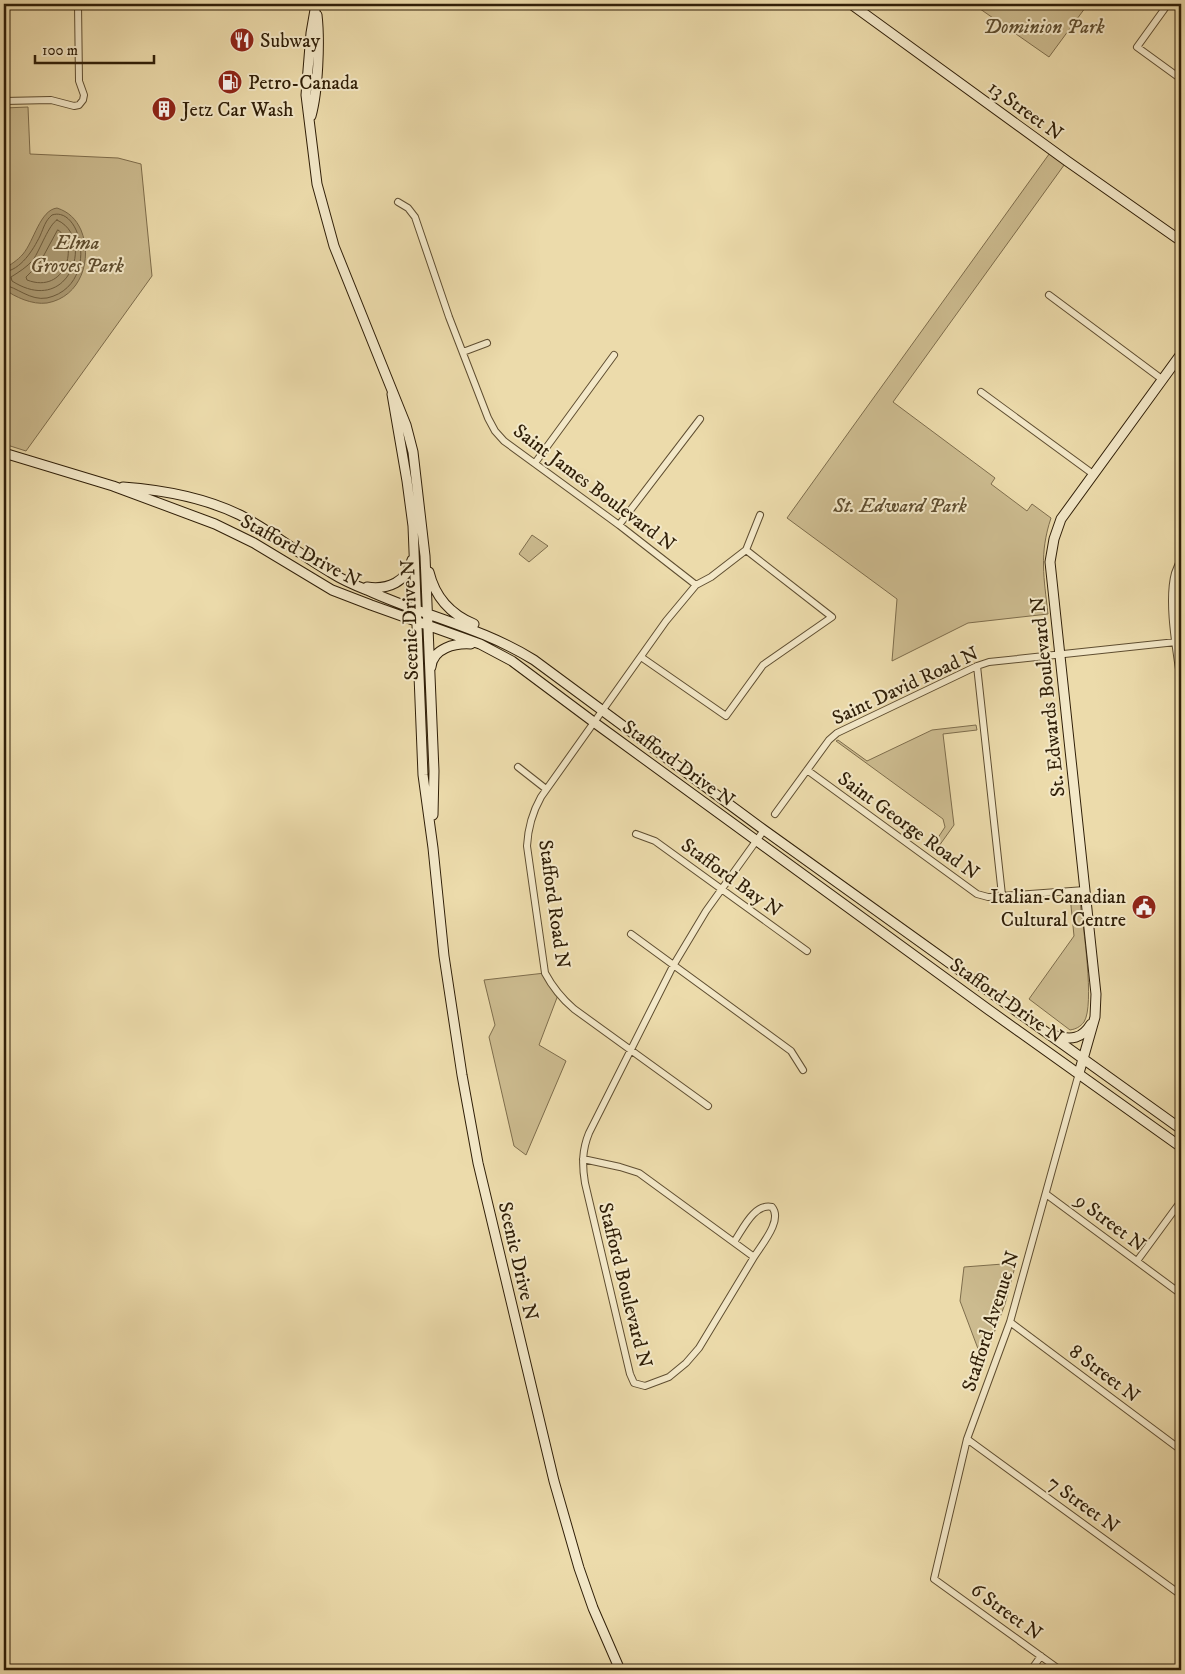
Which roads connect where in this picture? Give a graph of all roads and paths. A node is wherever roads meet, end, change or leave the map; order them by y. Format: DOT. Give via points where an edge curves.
graph roads {
  1 [pos="78,4"];
  2 [pos="851,4"];
  3 [pos="1168,4"];
  4 [pos="316,5"];
  5 [pos="1181,78"];
  6 [pos="4,100"];
  7 [pos="398,202"];
  8 [pos="1181,242"];
  9 [pos="1049,295"];
  10 [pos="487,342"];
  11 [pos="463,352"];
  12 [pos="1181,354"];
  13 [pos="614,355"];
  14 [pos="1163,380"];
  15 [pos="981,392"];
  16 [pos="392,394"];
  17 [pos="700,420"];
  18 [pos="4,453"];
  19 [pos="535,464"];
  20 [pos="1093,474"];
  21 [pos="113,486"];
  22 [pos="760,515"];
  23 [pos="619,525"];
  24 [pos="746,550"];
  25 [pos="414,552"];
  26 [pos="425,556"];
  27 [pos="1181,558"];
  28 [pos="347,581"];
  29 [pos="696,585"];
  30 [pos="416,609"];
  31 [pos="427,613"];
  32 [pos="417,621"];
  33 [pos="427,625"];
  34 [pos="488,635"];
  35 [pos="1176,642"];
  36 [pos="480,644"];
  37 [pos="1060,654"];
  38 [pos="640,657"];
  39 [pos="977,666"];
  40 [pos="430,680"];
  41 [pos="1181,683"];
  42 [pos="602,710"];
  43 [pos="595,723"];
  44 [pos="518,766"];
  45 [pos="807,770"];
  46 [pos="546,789"];
  47 [pos="775,814"];
  48 [pos="764,830"];
  49 [pos="636,834"];
  50 [pos="756,841"];
  51 [pos="433,848"];
  52 [pos="721,889"];
  53 [pos="1086,890"];
  54 [pos="1002,895"];
  55 [pos="631,934"];
  56 [pos="807,951"];
  57 [pos="673,966"];
  58 [pos="1095,1017"];
  59 [pos="1050,1035"];
  60 [pos="631,1050"];
  61 [pos="1084,1060"];
  62 [pos="803,1070"];
  63 [pos="1079,1073"];
  64 [pos="708,1106"];
  65 [pos="1181,1129"];
  66 [pos="1181,1147"];
  67 [pos="582,1159"];
  68 [pos="1046,1194"];
  69 [pos="1181,1201"];
  70 [pos="734,1242"];
  71 [pos="754,1257"];
  72 [pos="1138,1261"];
  73 [pos="1181,1294"];
  74 [pos="1010,1322"];
  75 [pos="967,1439"];
  76 [pos="1181,1450"];
  77 [pos="934,1579"];
  78 [pos="1181,1595"];
  79 [pos="1041,1656"];
  80 [pos="620,1670"];
  81 [pos="1031,1670"];
  82 [pos="1060,1670"];
  1 -- 6 [label="street" via="79,81 83,100 74,106 52,100"];
  2 -- 8 [label="main road, 13 Street N"];
  3 -- 5 [label="street" via="1137,46"];
  4 -- 16 [label="main road, Scenic Drive N" via="311,27 306,95 322,208"];
  7 -- 11 [label="street, Saint James Boulevard N" via="415,217"];
  9 -- 14 [label="street"];
  10 -- 11 [label="street"];
  11 -- 19 [label="street, Saint James Boulevard N" via="495,430 504,441"];
  12 -- 14 [label="main road, St. Edwards Boulevard N"];
  13 -- 19 [label="street"];
  14 -- 20 [label="main road, St. Edwards Boulevard N"];
  15 -- 20 [label="street"];
  16 -- 25 [label="main road, Scenic Drive N" via="411,505"];
  16 -- 26 [label="main road, Scenic Drive N" via="406,425 413,452"];
  17 -- 23 [label="street"];
  18 -- 21 [label="main road, Stafford Drive N"];
  19 -- 23 [label="street, Saint James Boulevard N"];
  20 -- 37 [label="main road, St. Edwards Boulevard N" via="1061,519 1054,539 1050,562"];
  21 -- 28 [label="main road, Stafford Drive N" via="160,490 223,508"];
  21 -- 32 [label="main road, Stafford Drive N" via="226,529 332,590"];
  22 -- 24 [label="street"];
  23 -- 29 [label="street, Saint James Boulevard N"];
  24 -- 29 [label="street"];
  24 -- 38 [label="street" via="832,617 763,665 726,716"];
  25 -- 28 [label="main road" via="404,578 390,586 375,589"];
  25 -- 30 [label="main road, Scenic Drive N"];
  26 -- 31 [label="main road, Scenic Drive N"];
  26 -- 34 [label="main road" via="433,586 442,601 453,613"];
  27 -- 35 [label="street" via="1173,590"];
  28 -- 30 [label="main road, Stafford Drive N"];
  29 -- 38 [label="street"];
  30 -- 31 [label="main road, Stafford Drive N"];
  30 -- 32 [label="main road, Scenic Drive N"];
  31 -- 33 [label="main road, Scenic Drive N"];
  31 -- 34 [label="main road, Stafford Drive N"];
  32 -- 33 [label="main road, Stafford Drive N"];
  32 -- 51 [label="main road, Scenic Drive N" via="423,776"];
  33 -- 36 [label="main road, Stafford Drive N"];
  33 -- 40 [label="main road, Scenic Drive N"];
  34 -- 42 [label="main road, Stafford Drive N" via="534,660"];
  35 -- 37 [label="street, Saint David Road N"];
  35 -- 41 [label="street"];
  36 -- 40 [label="main road" via="455,644 444,649 432,662"];
  36 -- 43 [label="main road, Stafford Drive N" via="522,668"];
  37 -- 39 [label="street, Saint David Road N"];
  37 -- 53 [label="main road, St. Edwards Boulevard N"];
  38 -- 42 [label="street"];
  39 -- 45 [label="street, Saint David Road N" via="837,733"];
  39 -- 54 [label="street"];
  40 -- 51 [label="main road, Scenic Drive N"];
  42 -- 43 [label="street, Stafford Road N"];
  42 -- 48 [label="main road, Stafford Drive N"];
  43 -- 46 [label="street, Stafford Road N"];
  43 -- 50 [label="main road, Stafford Drive N"];
  44 -- 46 [label="street"];
  45 -- 47 [label="street, Saint David Road N"];
  45 -- 54 [label="street, Saint George Road N" via="976,894 988,897"];
  46 -- 60 [label="street, Stafford Road N" via="531,818 527,846 545,973 558,995"];
  48 -- 50 [label="street, Stafford Boulevard N"];
  48 -- 59 [label="main road, Stafford Drive N"];
  49 -- 52 [label="street, Stafford Bay N" via="655,841"];
  50 -- 52 [label="street, Stafford Boulevard N"];
  50 -- 63 [label="main road, Stafford Drive N"];
  51 -- 80 [label="main road, Scenic Drive N" via="444,956 478,1163 566,1525 593,1608"];
  52 -- 56 [label="street, Stafford Bay N"];
  52 -- 57 [label="street, Stafford Boulevard N"];
  53 -- 54 [label="street, Saint George Road N"];
  53 -- 58 [label="main road, St. Edwards Boulevard N" via="1096,994"];
  55 -- 57 [label="street"];
  57 -- 60 [label="street, Stafford Boulevard N"];
  57 -- 62 [label="street" via="791,1052"];
  58 -- 59 [label="main road" via="1083,1035 1066,1039"];
  58 -- 61 [label="main road, St. Edwards Boulevard N"];
  59 -- 61 [label="main road, Stafford Drive N"];
  60 -- 64 [label="street"];
  60 -- 67 [label="street, Stafford Boulevard N" via="589,1133"];
  61 -- 63 [label="main road, St. Edwards Boulevard N"];
  61 -- 65 [label="main road, Stafford Drive N"];
  63 -- 66 [label="main road, Stafford Drive N"];
  63 -- 68 [label="street, Stafford Avenue N"];
  67 -- 70 [label="street" via="639,1173"];
  67 -- 71 [label="street, Stafford Boulevard N" via="585,1183 634,1383 650,1385 669,1377 686,1363 699,1348"];
  68 -- 72 [label="street, 9 Street N"];
  68 -- 74 [label="street, Stafford Avenue N"];
  69 -- 72 [label="street"];
  70 -- 71 [label="street"];
  70 -- 71 [label="street, Stafford Boulevard N" via="757,1210 772,1207 776,1217 774,1224"];
  72 -- 73 [label="street, 9 Street N"];
  74 -- 75 [label="street, Stafford Avenue N"];
  74 -- 76 [label="street, 8 Street N"];
  75 -- 77 [label="street, Stafford Avenue N"];
  75 -- 78 [label="street, 7 Street N"];
  77 -- 79 [label="street, 6 Street N"];
  79 -- 81 [label="street"];
  79 -- 82 [label="street, 6 Street N"];
}
